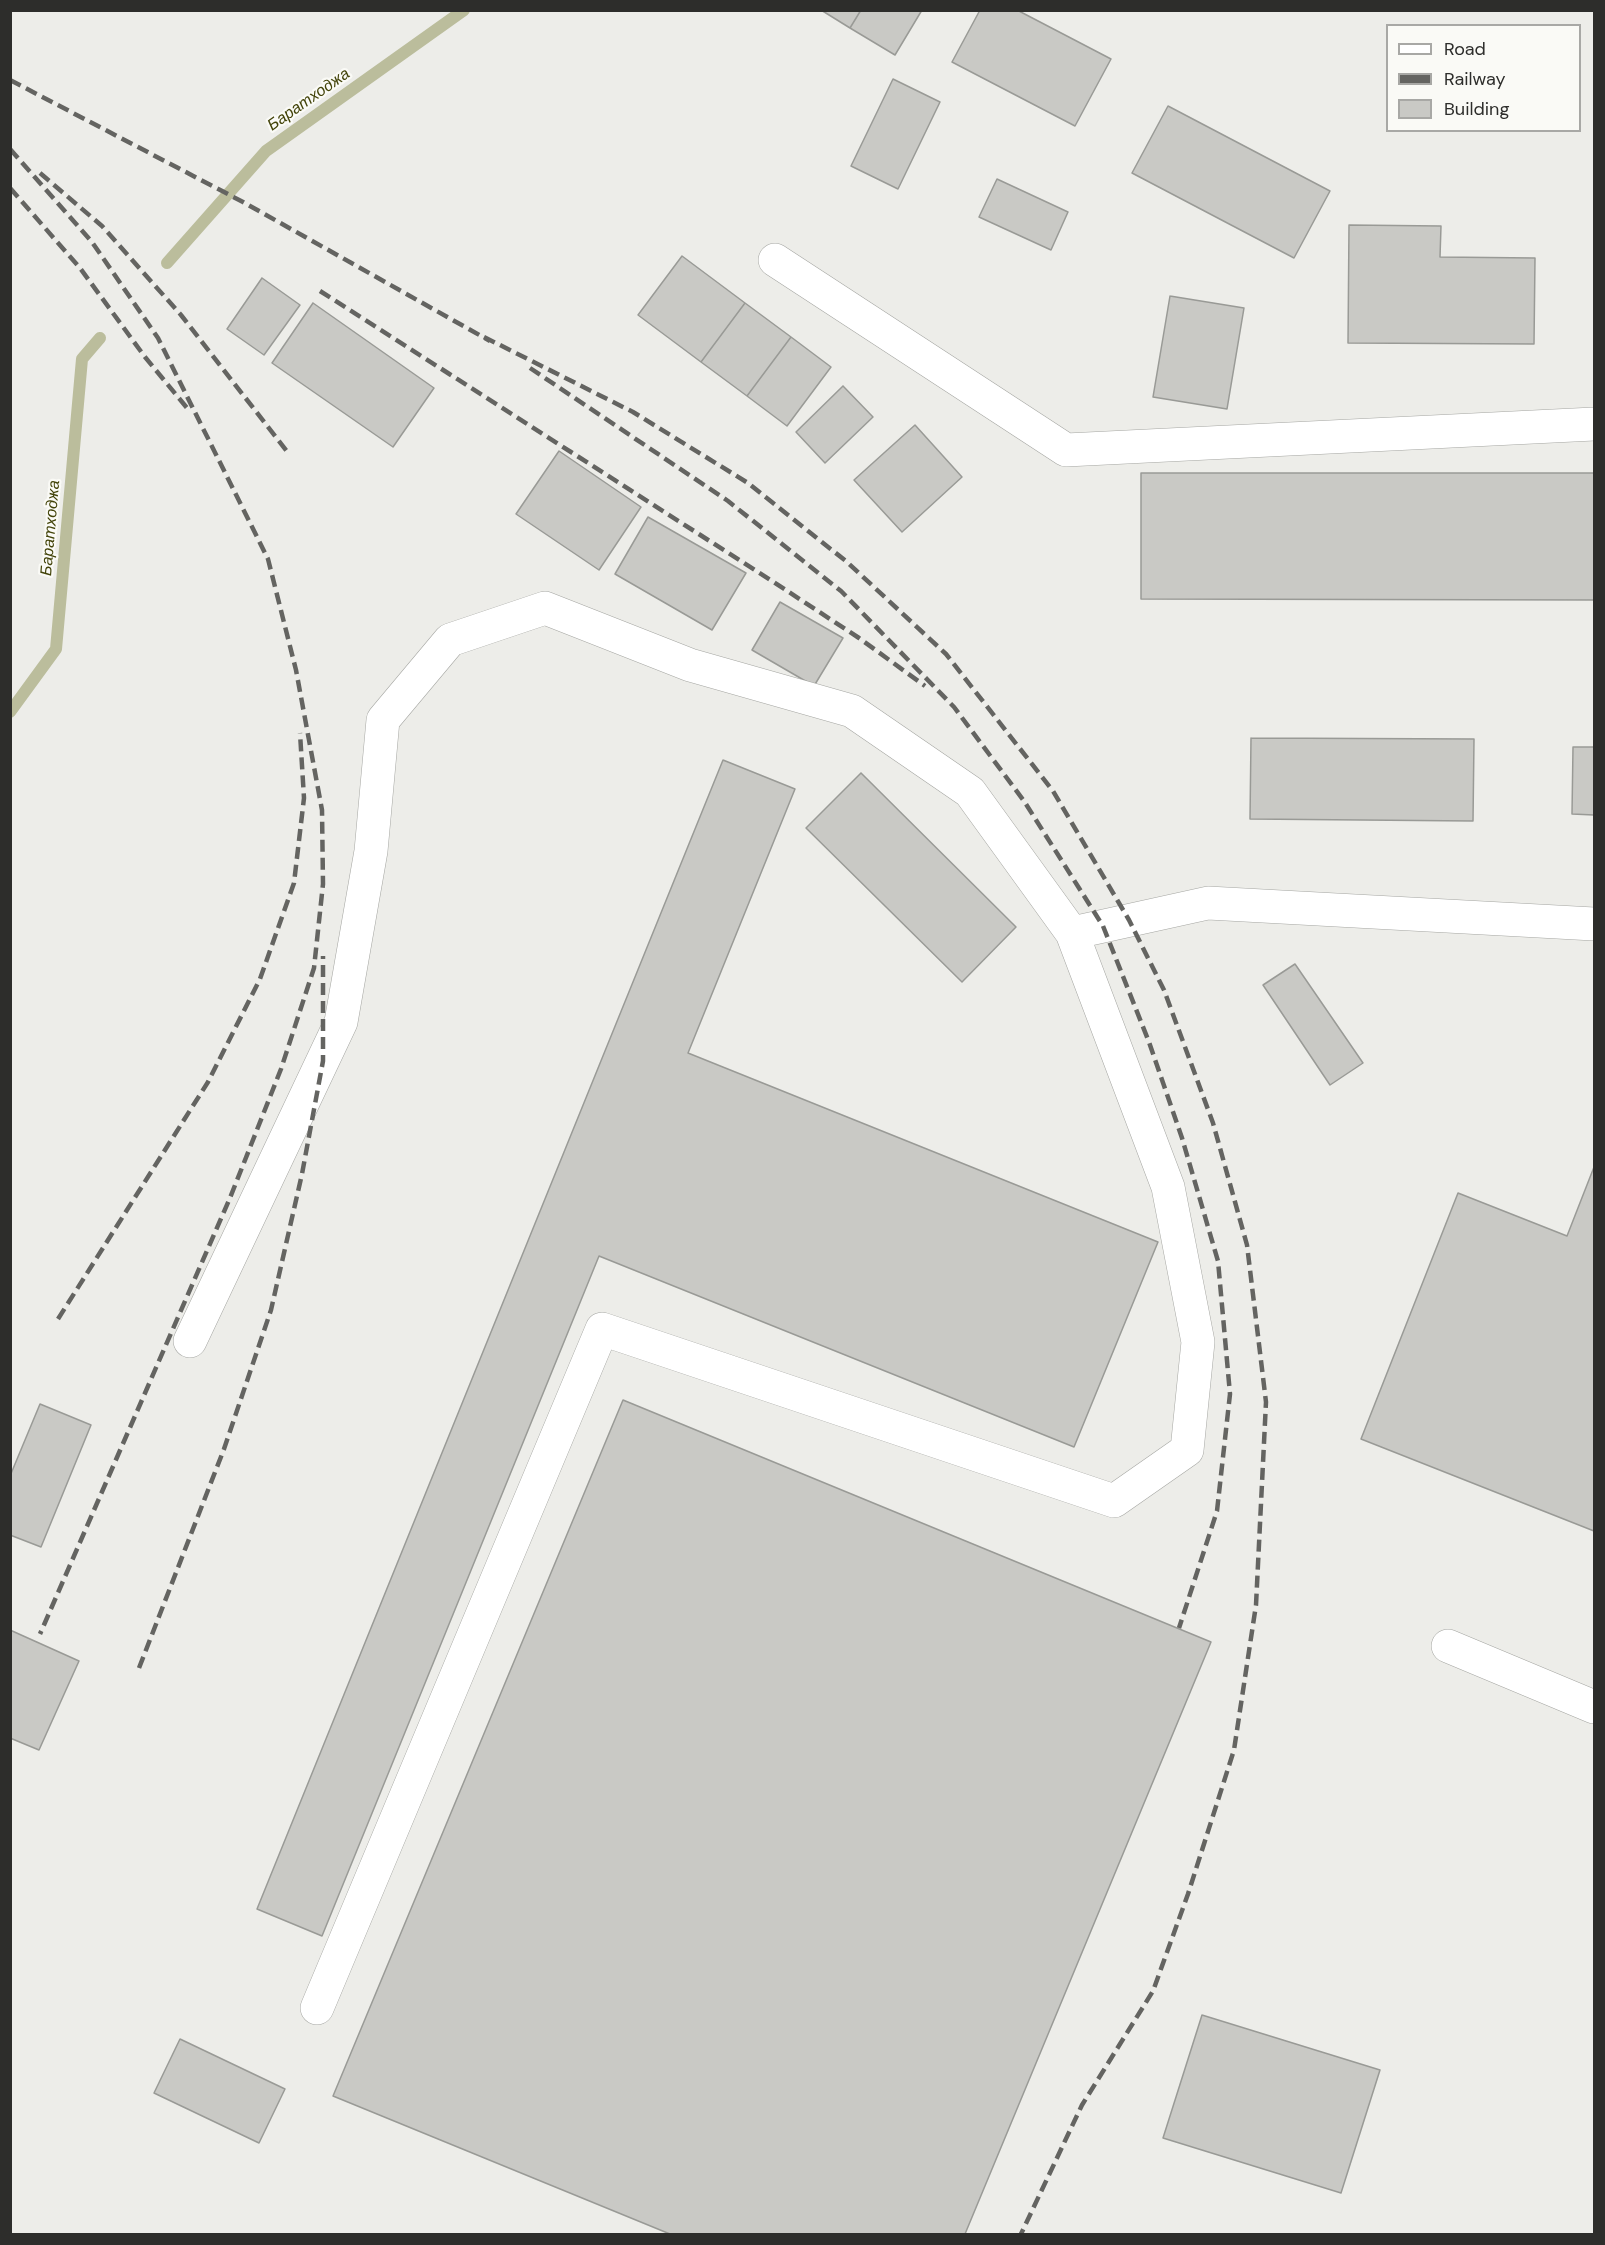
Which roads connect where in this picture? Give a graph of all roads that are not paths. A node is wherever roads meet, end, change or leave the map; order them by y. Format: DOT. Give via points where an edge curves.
graph roads {
  1 [pos="775,260"];
  2 [pos="1594,424"];
  3 [pos="1594,924"];
  4 [pos="1072,933"];
  5 [pos="190,1341"];
  6 [pos="1448,1646"];
  7 [pos="1594,1707"];
  8 [pos="316,2008"];
  1 -- 2 [label="lane" via="1066,450"];
  3 -- 4 [label="lane" via="1208,903"];
  4 -- 5 [label="lane" via="970,792 852,711 690,665 545,608 450,640 382,720 371,851 341,1022"];
  4 -- 8 [label="lane" via="1168,1188 1198,1342 1187,1450 1114,1501 602,1329"];
  6 -- 7 [label="lane"];
}
